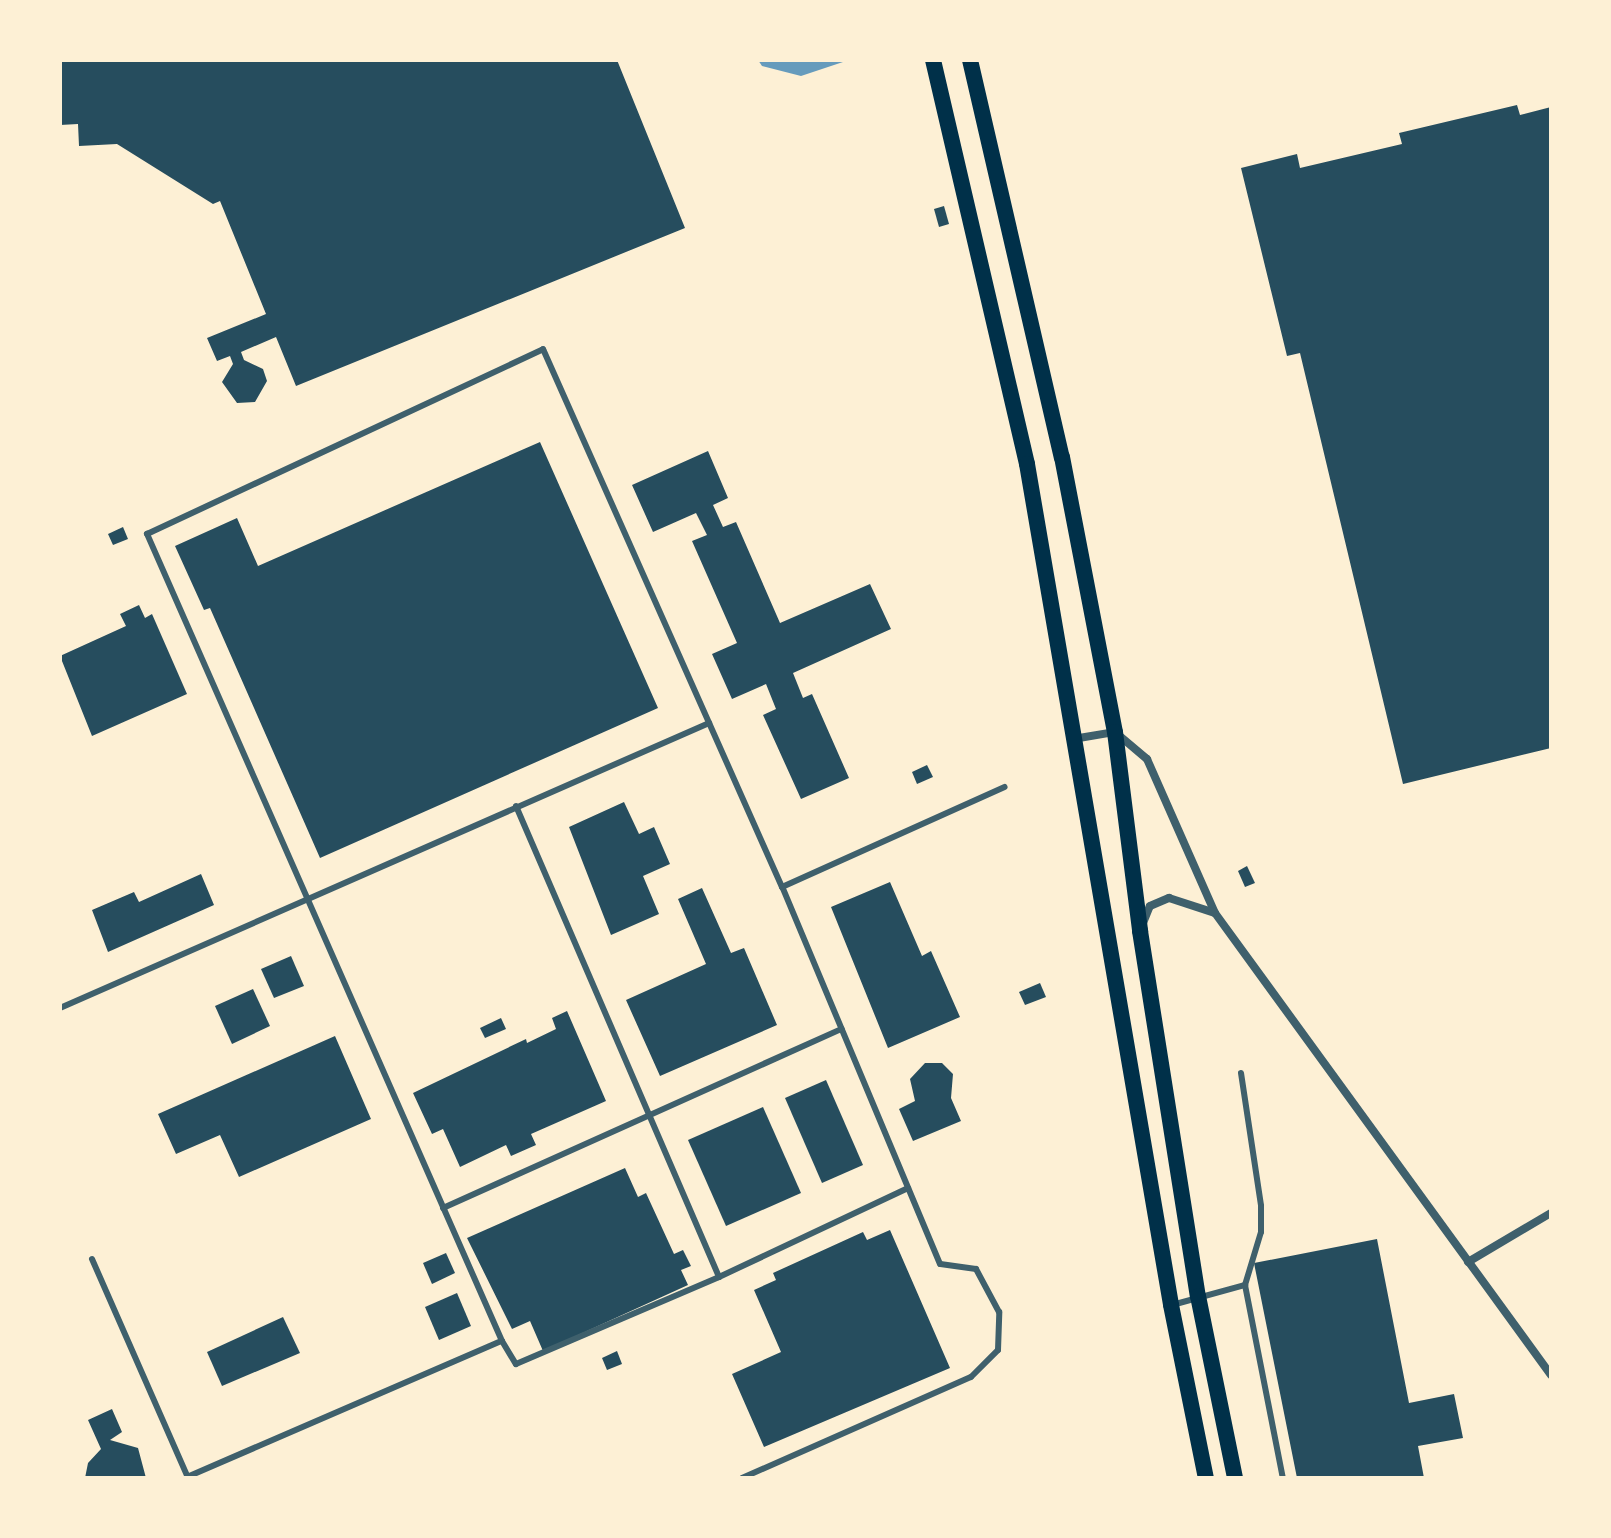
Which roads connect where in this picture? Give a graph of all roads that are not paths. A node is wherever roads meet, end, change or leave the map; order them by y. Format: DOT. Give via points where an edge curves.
graph roads {
  1 [pos="933,60"];
  2 [pos="970,60"];
  3 [pos="709,723"];
  4 [pos="1115,732"];
  5 [pos="1072,739"];
  6 [pos="1005,787"];
  7 [pos="516,806"];
  8 [pos="782,887"];
  9 [pos="306,897"];
  10 [pos="1215,913"];
  11 [pos="1140,931"];
  12 [pos="60,1008"];
  13 [pos="842,1029"];
  14 [pos="1241,1073"];
  15 [pos="650,1116"];
  16 [pos="908,1188"];
  17 [pos="443,1208"];
  18 [pos="1551,1213"];
  19 [pos="92,1259"];
  20 [pos="1468,1262"];
  21 [pos="719,1277"];
  22 [pos="1245,1285"];
  23 [pos="1198,1296"];
  24 [pos="1171,1305"];
  25 [pos="502,1341"];
  26 [pos="1551,1375"];
  27 [pos="187,1478"];
  28 [pos="742,1478"];
  29 [pos="1206,1478"];
  30 [pos="1235,1478"];
  31 [pos="1283,1478"];
  1 -- 5 [label="main road" via="1027,464"];
  2 -- 4 [label="main road" via="1062,457"];
  3 -- 7 [label="lane"];
  3 -- 8 [label="lane"];
  3 -- 9 [label="lane" via="543,349 147,534"];
  4 -- 5 [label="street"];
  4 -- 10 [label="street" via="1147,759"];
  4 -- 11 [label="main road"];
  5 -- 24 [label="main road"];
  6 -- 8 [label="lane"];
  7 -- 9 [label="lane"];
  7 -- 15 [label="lane"];
  8 -- 13 [label="lane"];
  9 -- 12 [label="lane"];
  9 -- 17 [label="lane"];
  10 -- 11 [label="street" via="1169,898 1150,906"];
  10 -- 20 [label="street"];
  11 -- 23 [label="main road"];
  13 -- 15 [label="lane"];
  13 -- 16 [label="lane"];
  14 -- 22 [label="lane" via="1261,1206 1261,1232"];
  15 -- 17 [label="lane"];
  15 -- 21 [label="lane"];
  16 -- 21 [label="lane"];
  16 -- 28 [label="lane" via="940,1264 976,1269 999,1312 998,1350 971,1377"];
  17 -- 25 [label="lane"];
  18 -- 20 [label="street"];
  19 -- 27 [label="lane"];
  20 -- 26 [label="street"];
  21 -- 25 [label="lane" via="516,1364"];
  22 -- 23 [label="lane"];
  22 -- 31 [label="lane"];
  23 -- 24 [label="lane"];
  23 -- 30 [label="main road"];
  24 -- 29 [label="main road"];
  25 -- 27 [label="lane"];
}
